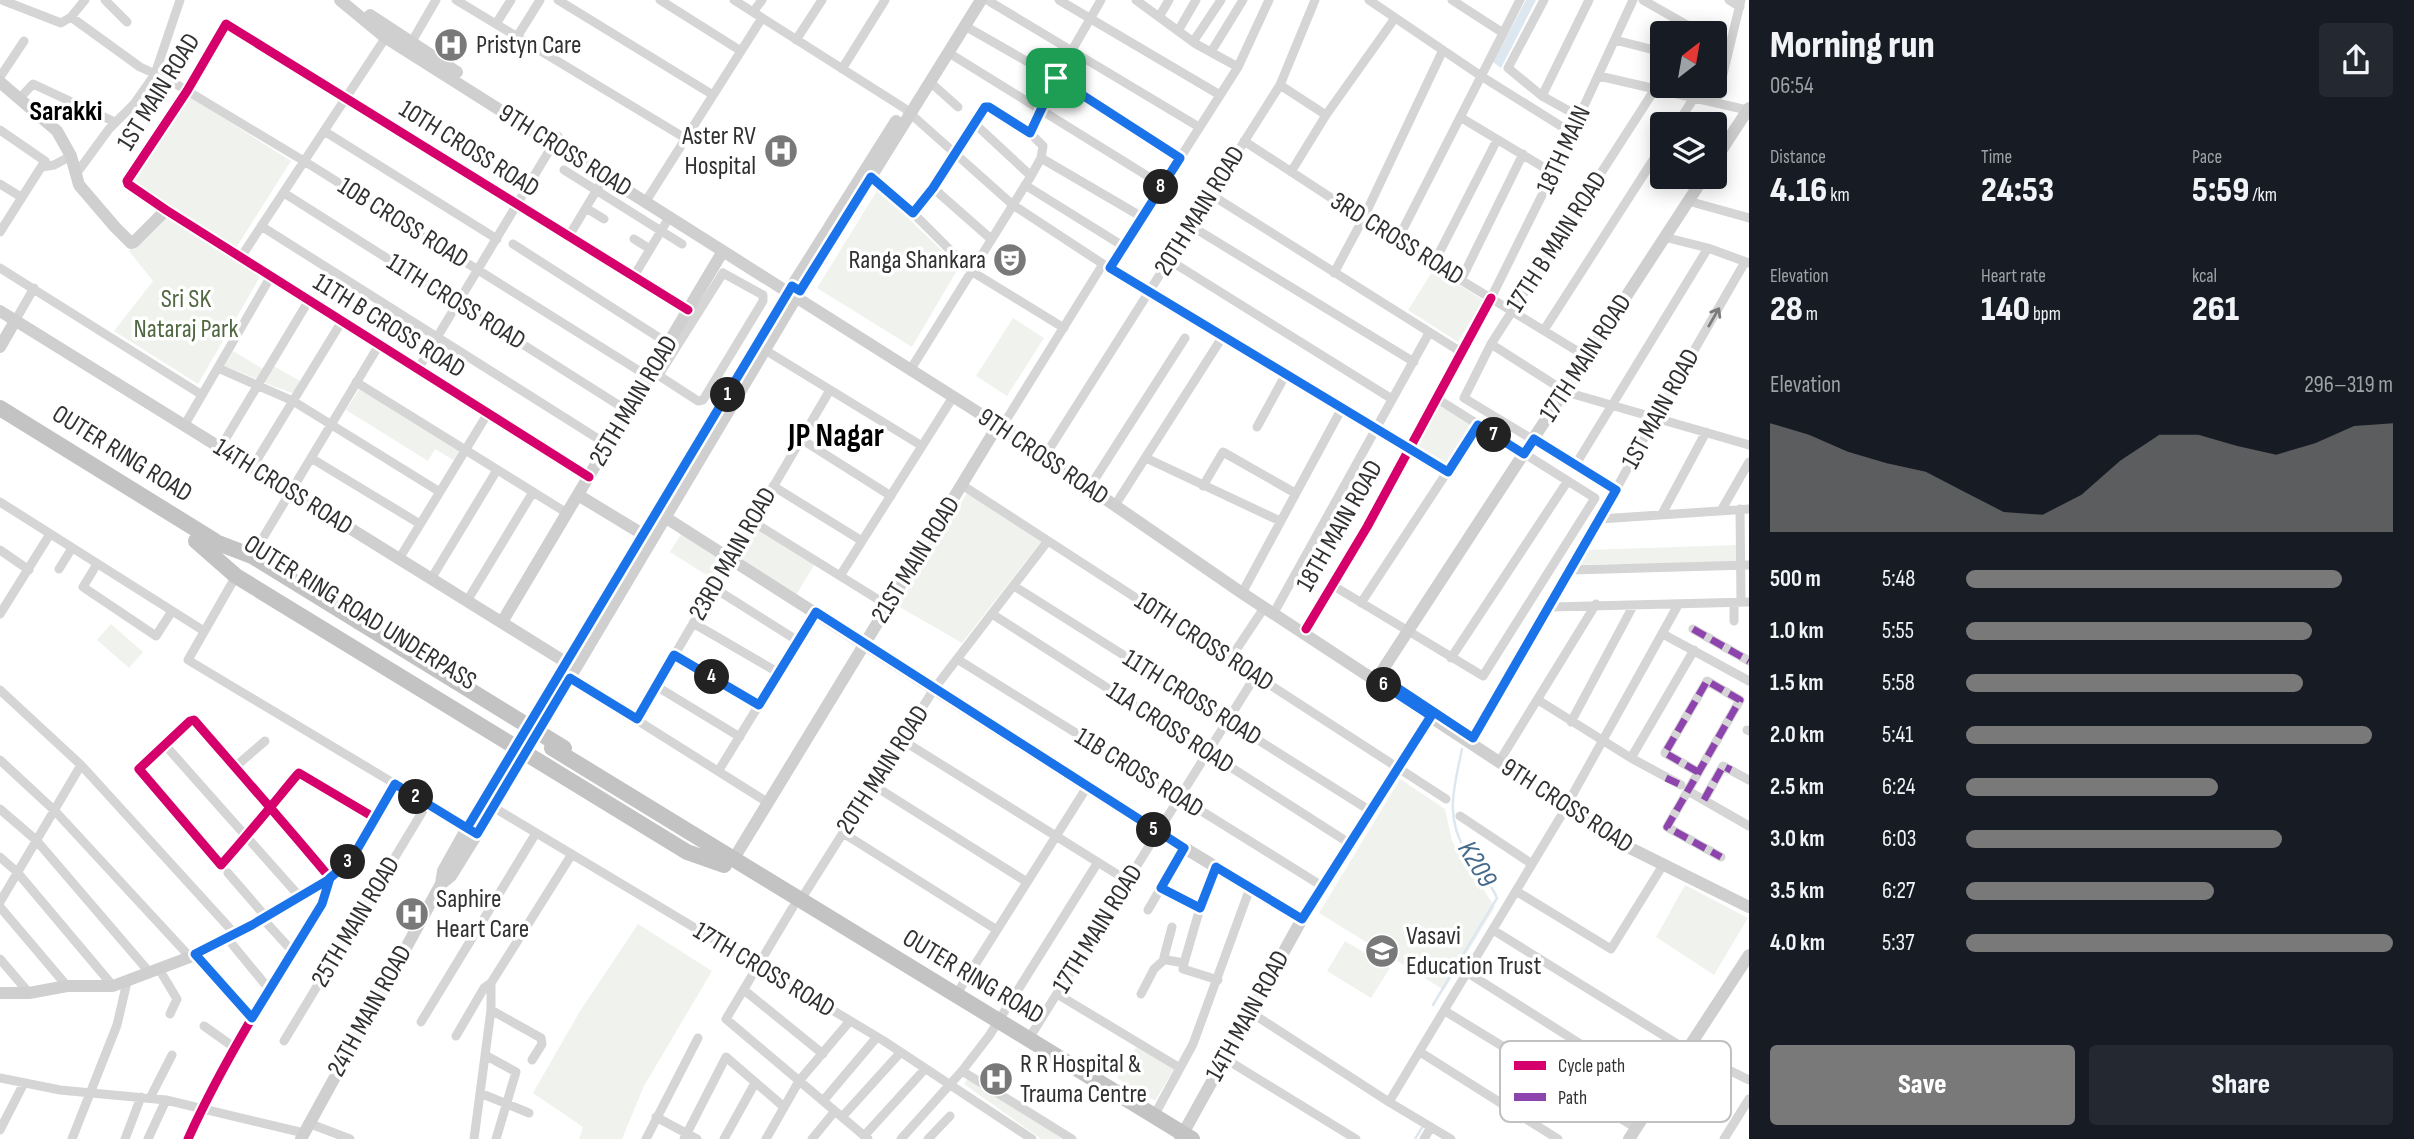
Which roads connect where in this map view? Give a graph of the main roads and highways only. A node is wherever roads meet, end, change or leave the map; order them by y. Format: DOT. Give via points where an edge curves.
graph roads {
  1 [pos="340,0"];
  2 [pos="351,0"];
  3 [pos="972,0"];
  4 [pos="981,0"];
  5 [pos="388,34"];
  6 [pos="0,79"];
  7 [pos="1748,109"];
  8 [pos="907,111"];
  9 [pos="556,140"];
  10 [pos="1727,141"];
  11 [pos="1696,189"];
  12 [pos="647,198"];
  13 [pos="723,251"];
  14 [pos="794,292"];
  15 [pos="0,311"];
  16 [pos="15,321"];
  17 [pos="0,347"];
  18 [pos="0,408"];
  19 [pos="0,420"];
  20 [pos="1001,423"];
  21 [pos="589,477"];
  22 [pos="1091,484"];
  23 [pos="578,495"];
  24 [pos="661,515"];
  25 [pos="648,537"];
  26 [pos="196,541"];
  27 [pos="218,542"];
  28 [pos="1243,590"];
  29 [pos="1270,608"];
  30 [pos="502,622"];
  31 [pos="865,643"];
  32 [pos="567,663"];
  33 [pos="1377,677"];
  34 [pos="1431,716"];
  35 [pos="534,729"];
  36 [pos="520,750"];
  37 [pos="550,753"];
  38 [pos="1568,803"];
  39 [pos="472,831"];
  40 [pos="728,861"];
  41 [pos="1749,900"];
  42 [pos="797,904"];
  43 [pos="1749,907"];
  44 [pos="1302,919"];
  45 [pos="1749,955"];
  46 [pos="1749,966"];
  47 [pos="0,993"];
  48 [pos="996,1026"];
  49 [pos="1695,1041"];
  50 [pos="1696,1041"];
  51 [pos="304,1132"];
  52 [pos="1182,1138"];
  1 -- 5 [label="main road, 9TH CROSS ROAD"];
  2 -- 5 [label="main road, 9TH CROSS ROAD"];
  3 -- 8 [label="main road, 24TH MAIN ROAD"];
  4 -- 8 [label="main road, 24TH MAIN ROAD"];
  5 -- 9 [label="main road, 9TH CROSS ROAD"];
  5 -- 9 [label="main road, 9TH CROSS ROAD" via="411,43"];
  6 -- 21 [label="main road, 11TH B CROSS ROAD" via="57,131 71,156 79,185 131,243 166,210"];
  7 -- 10 [label="main road"];
  8 -- 14 [label="main road, 24TH MAIN ROAD"];
  8 -- 14 [label="main road, 24TH MAIN ROAD" via="871,177"];
  9 -- 12 [label="main road, 9TH CROSS ROAD"];
  9 -- 12 [label="main road, 9TH CROSS ROAD" via="605,176"];
  11 -- 33 [label="main road, 17TH MAIN ROAD"];
  12 -- 13 [label="main road, 9TH CROSS ROAD"];
  12 -- 14 [label="main road, 9TH CROSS ROAD"];
  13 -- 14 [label="main road, 9TH CROSS ROAD"];
  13 -- 21 [label="main road, 25TH MAIN ROAD"];
  14 -- 20 [label="main road, 9TH CROSS ROAD"];
  14 -- 20 [label="main road, 9TH CROSS ROAD" via="953,397"];
  14 -- 24 [label="main road, 24TH MAIN ROAD" via="735,382"];
  14 -- 24 [label="main road, 24TH MAIN ROAD" via="765,349"];
  15 -- 16 [label="main road, 14TH CROSS ROAD"];
  16 -- 17 [label="main road"];
  16 -- 30 [label="main road, 14TH CROSS ROAD"];
  18 -- 27 [label="highway, OUTER RING ROAD"];
  19 -- 26 [label="highway, OUTER RING ROAD"];
  20 -- 22 [label="main road, 9TH CROSS ROAD"];
  20 -- 22 [label="main road, 9TH CROSS ROAD"];
  20 -- 31 [label="main road, 21ST MAIN ROAD"];
  21 -- 23 [label="main road, 25TH MAIN ROAD"];
  22 -- 28 [label="main road, 9TH CROSS ROAD"];
  22 -- 28 [label="main road, 9TH CROSS ROAD" via="1119,499"];
  23 -- 25 [label="main road"];
  23 -- 30 [label="main road, 25TH MAIN ROAD"];
  24 -- 25 [label="main road, 24TH MAIN ROAD"];
  24 -- 31 [label="main road"];
  25 -- 32 [label="main road, 24TH MAIN ROAD"];
  25 -- 35 [label="main road, 24TH MAIN ROAD" via="570,678"];
  26 -- 27 [label="highway, OUTER RING ROAD UNDERPASS" via="500,723"];
  26 -- 36 [label="highway" via="236,576"];
  27 -- 35 [label="highway" via="252,556"];
  28 -- 29 [label="main road, 9TH CROSS ROAD"];
  29 -- 33 [label="main road, 9TH CROSS ROAD"];
  29 -- 33 [label="main road, 9TH CROSS ROAD"];
  30 -- 32 [label="main road, 14TH CROSS ROAD"];
  31 -- 40 [label="main road, 21ST MAIN ROAD"];
  31 -- 44 [label="main road"];
  32 -- 35 [label="main road, 24TH MAIN ROAD"];
  33 -- 34 [label="main road, 9TH CROSS ROAD"];
  33 -- 38 [label="main road, 9TH CROSS ROAD"];
  34 -- 38 [label="main road, 9TH CROSS ROAD"];
  34 -- 44 [label="main road, 14TH MAIN ROAD"];
  35 -- 36 [label="main road, 24TH MAIN ROAD"];
  35 -- 40 [label="highway" via="720,844"];
  36 -- 39 [label="main road, 24TH MAIN ROAD"];
  36 -- 39 [label="main road, 24TH MAIN ROAD" via="493,807"];
  36 -- 40 [label="highway" via="687,852"];
  37 -- 40 [label="highway"];
  38 -- 41 [label="main road, 9TH CROSS ROAD"];
  38 -- 43 [label="main road, 9TH CROSS ROAD" via="1630,848"];
  39 -- 47 [label="main road" via="395,784 351,860 330,878 231,936 113,986"];
  39 -- 51 [label="main road, 24TH MAIN ROAD" via="451,876 441,884"];
  40 -- 42 [label="highway, OUTER RING ROAD"];
  42 -- 48 [label="highway, OUTER RING ROAD"];
  42 -- 48 [label="highway, OUTER RING ROAD" via="956,995"];
  44 -- 52 [label="main road, 14TH MAIN ROAD"];
  45 -- 49 [label="main road"];
  46 -- 50 [label="main road"];
  48 -- 52 [label="highway, OUTER RING ROAD"];
  48 -- 52 [label="highway, OUTER RING ROAD" via="1028,1040 1154,1116"];
}
